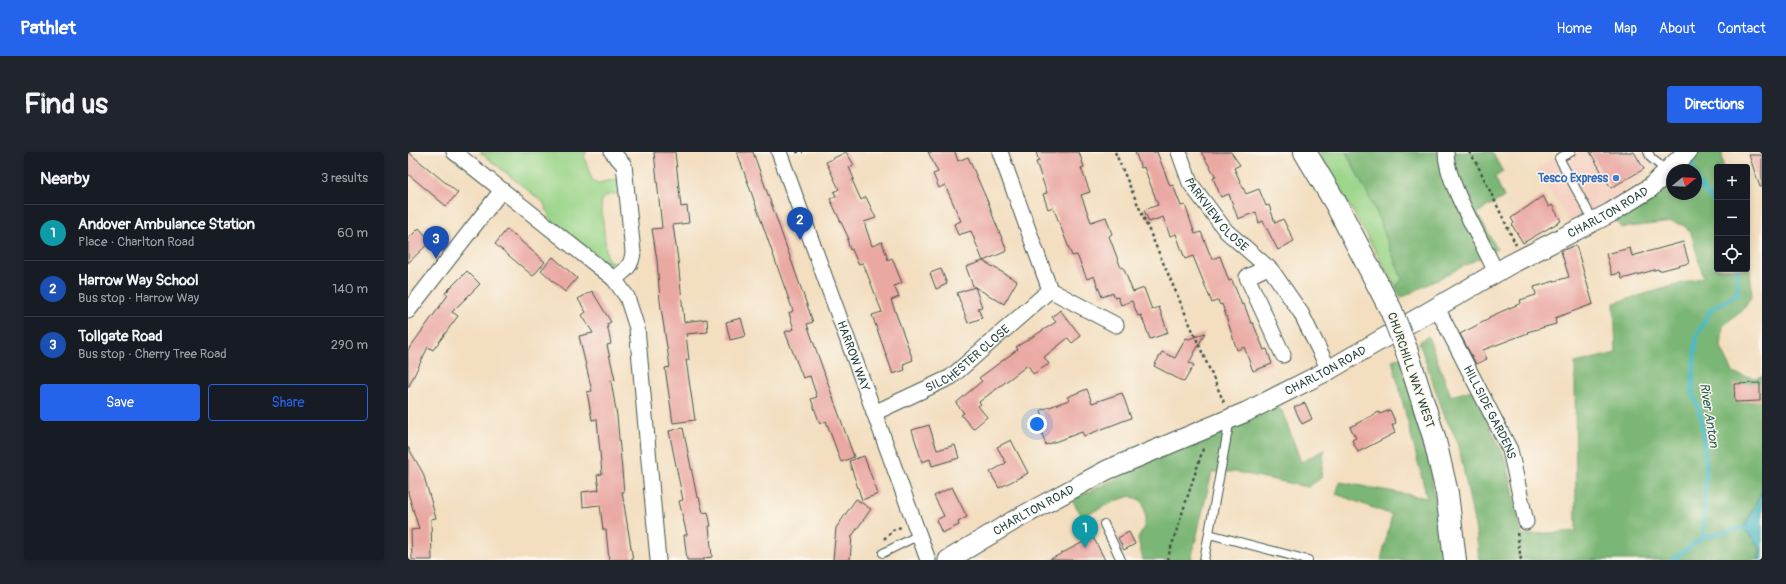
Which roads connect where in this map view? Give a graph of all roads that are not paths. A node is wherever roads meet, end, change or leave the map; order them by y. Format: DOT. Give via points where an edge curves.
graph roads {
  1 [pos="454,152"];
  2 [pos="612,152"];
  3 [pos="779,152"];
  4 [pos="1000,152"];
  5 [pos="1179,152"];
  6 [pos="1305,152"];
  7 [pos="1446,152"];
  8 [pos="1570,152"];
  9 [pos="1648,152"];
  10 [pos="1685,154"];
  11 [pos="1676,164"];
  12 [pos="1666,170"];
  13 [pos="1666,174"];
  14 [pos="502,190"];
  15 [pos="1594,223"];
  16 [pos="1268,267"];
  17 [pos="1496,273"];
  18 [pos="614,279"];
  19 [pos="1050,290"];
  20 [pos="1437,308"];
  21 [pos="408,311"];
  22 [pos="1116,325"];
  23 [pos="1283,354"];
  24 [pos="1329,370"];
  25 [pos="874,413"];
  26 [pos="1229,415"];
  27 [pos="1104,524"];
  28 [pos="1520,524"];
  29 [pos="1209,534"];
  30 [pos="919,535"];
  31 [pos="883,553"];
  32 [pos="658,560"];
  33 [pos="928,560"];
  34 [pos="948,560"];
  35 [pos="1121,560"];
  36 [pos="1204,560"];
  37 [pos="1308,560"];
  38 [pos="1455,560"];
  1 -- 14 [label="street"];
  2 -- 18 [label="street" via="624,165 633,252 633,261 629,267"];
  3 -- 25 [label="street, HARROW WAY"];
  4 -- 19 [label="street"];
  5 -- 16 [label="street, PARKVIEW CLOSE" via="1190,183 1226,231"];
  6 -- 38 [label="main road, CHURCHILL WAY WEST, bridge" via="1391,310 1406,349 1434,437 1447,493"];
  7 -- 17 [label="street" via="1457,191"];
  8 -- 15 [label="lane" via="1559,158"];
  9 -- 12 [label="lane"];
  10 -- 11 [label="street, CHARLTON ROAD"];
  13 -- 15 [label="street, CHARLTON ROAD" via="1650,188"];
  14 -- 18 [label="street"];
  14 -- 21 [label="street"];
  15 -- 17 [label="street, CHARLTON ROAD"];
  16 -- 23 [label="street" via="1247,277"];
  16 -- 24 [label="street, PARKVIEW CLOSE" via="1301,313"];
  17 -- 20 [label="street, CHARLTON ROAD"];
  18 -- 32 [label="street" via="627,297 637,328"];
  19 -- 22 [label="street"];
  19 -- 25 [label="street, SILCHESTER CLOSE" via="951,377"];
  20 -- 24 [label="street, CHARLTON ROAD"];
  20 -- 28 [label="street, HILLSIDE GARDENS" via="1510,450"];
  24 -- 26 [label="street, CHARLTON ROAD"];
  25 -- 30 [label="street, HARROW WAY"];
  26 -- 29 [label="lane"];
  26 -- 34 [label="street, CHARLTON ROAD" via="1107,470"];
  27 -- 35 [label="lane"];
  29 -- 36 [label="lane"];
  29 -- 37 [label="lane"];
  30 -- 31 [label="lane"];
  30 -- 33 [label="street, HARROW WAY"];
}
